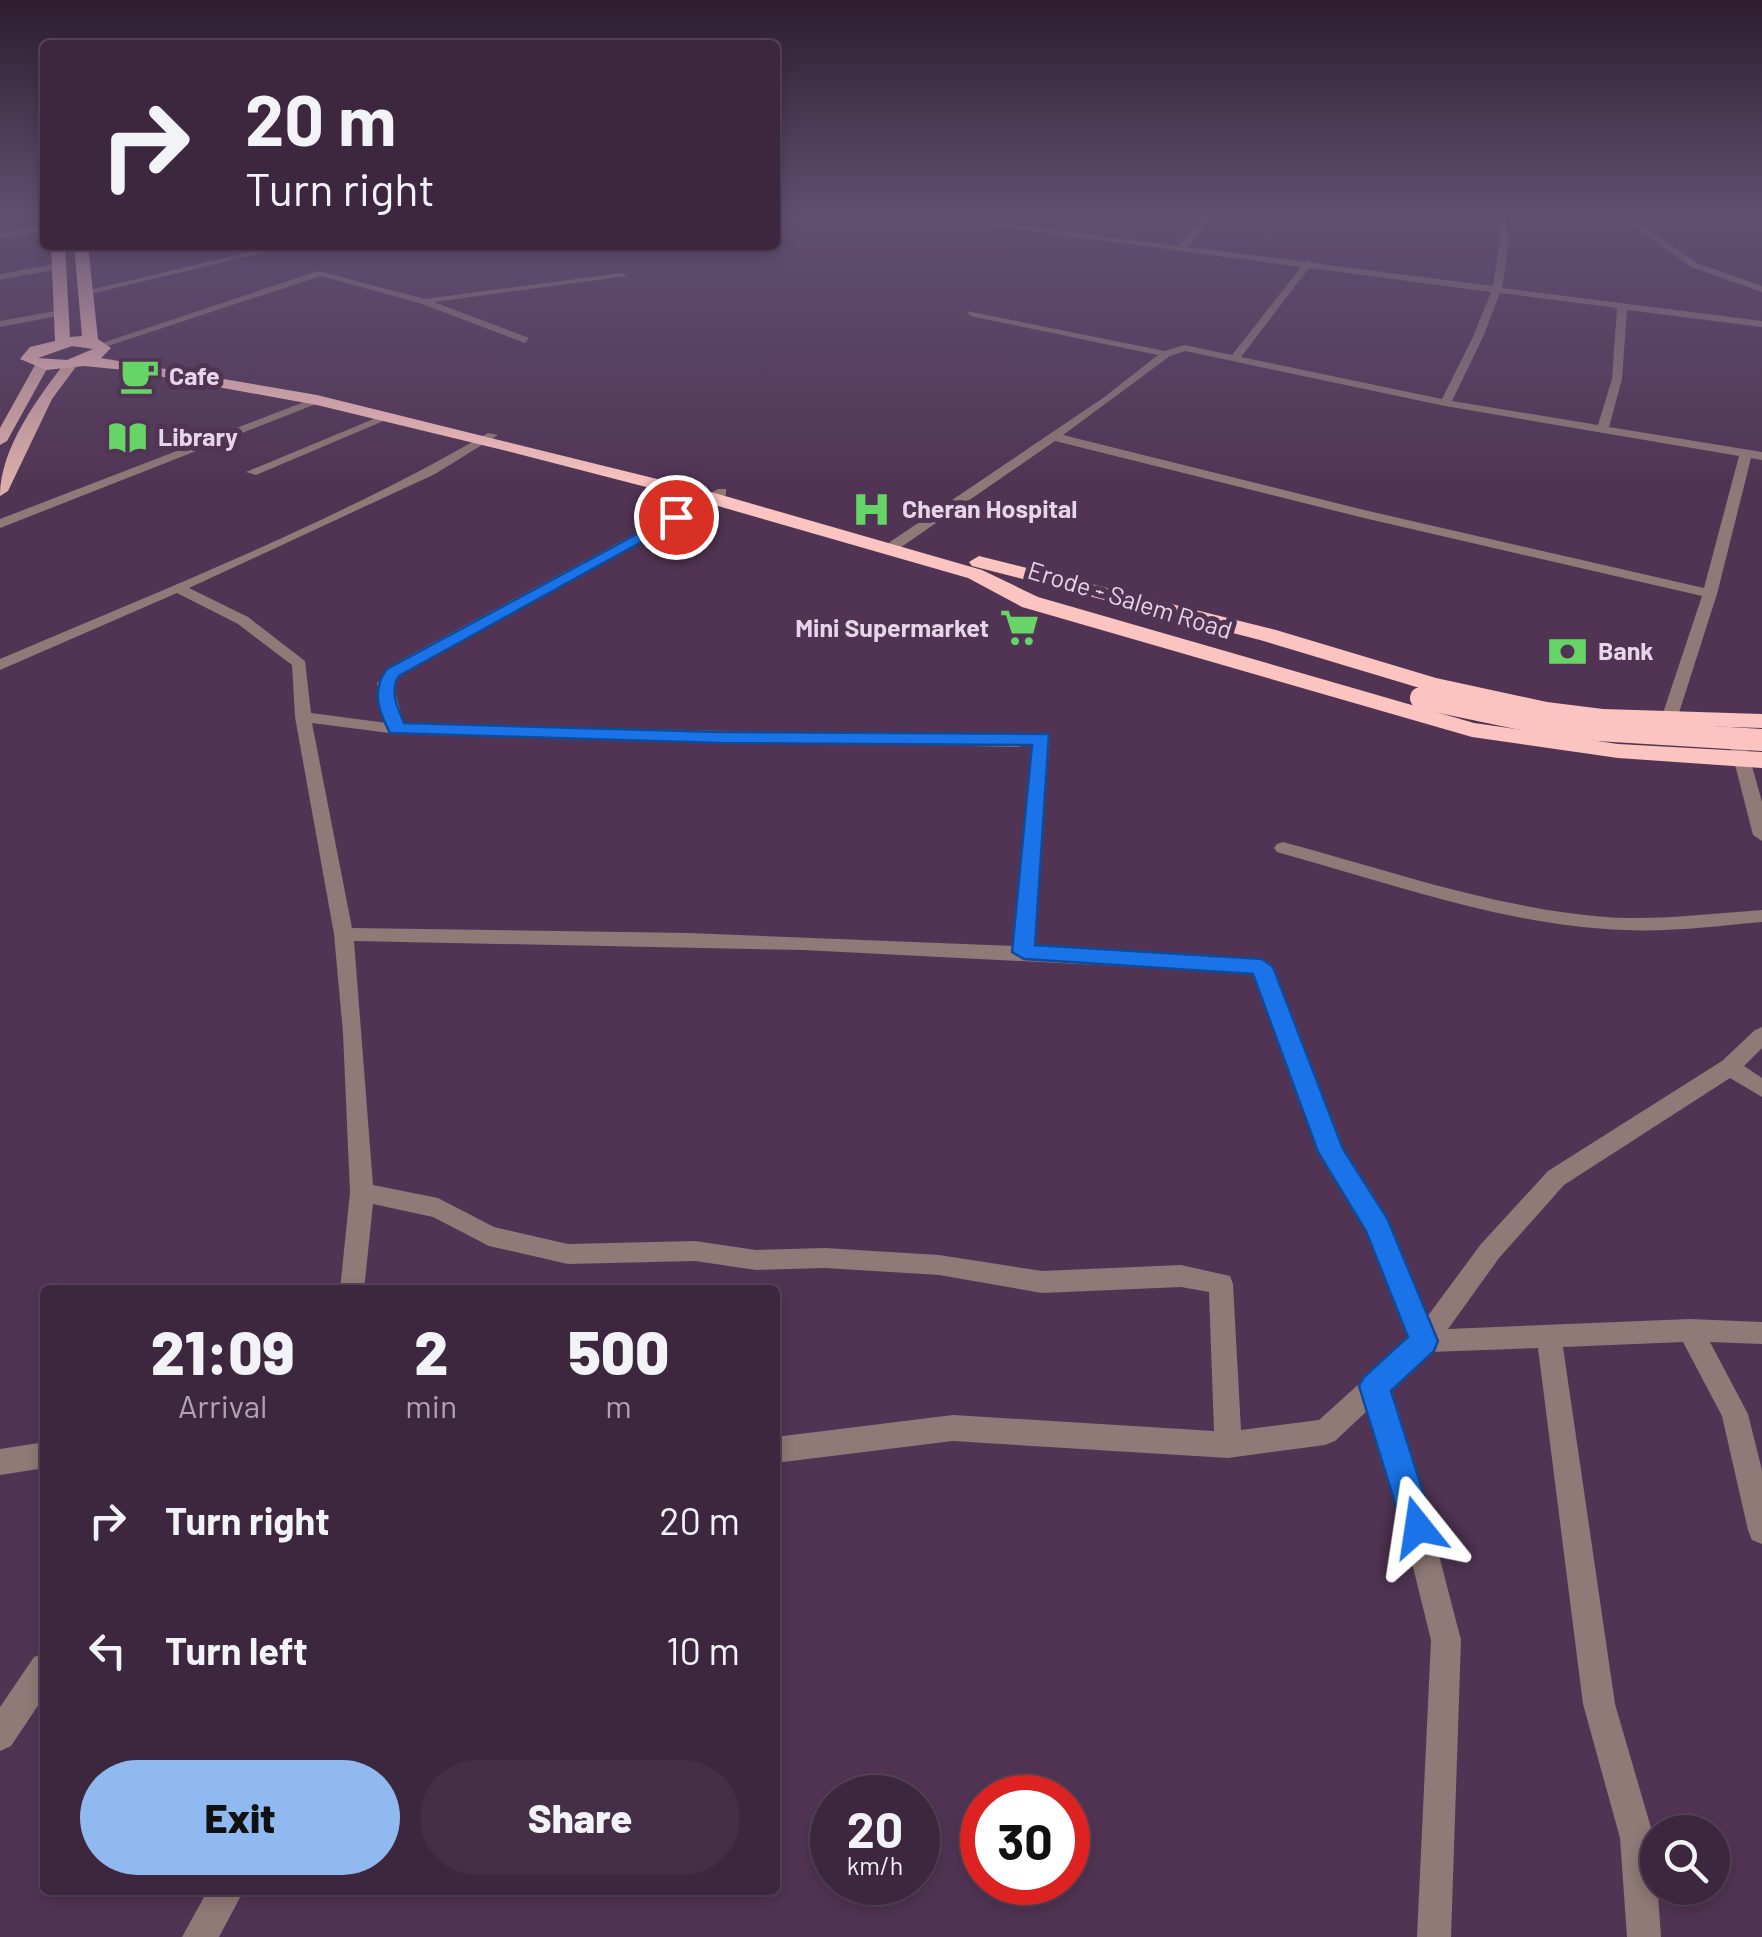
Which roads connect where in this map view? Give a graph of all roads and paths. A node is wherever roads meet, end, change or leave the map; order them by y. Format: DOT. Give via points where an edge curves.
graph roads {
  1 [pos="60,307"];
  2 [pos="87,307"];
  3 [pos="218,307"];
  4 [pos="439,307"];
  5 [pos="1274,307"];
  6 [pos="1490,307"];
  7 [pos="1622,307"];
  8 [pos="1640,307"];
  9 [pos="60,313"];
  10 [pos="970,313"];
  11 [pos="0,324"];
  12 [pos="1762,324"];
  13 [pos="525,340"];
  14 [pos="63,342"];
  15 [pos="89,352"];
  16 [pos="1166,354"];
  17 [pos="1236,356"];
  18 [pos="40,371"];
  19 [pos="317,400"];
  20 [pos="1446,403"];
  21 [pos="387,418"];
  22 [pos="1603,429"];
  23 [pos="1055,437"];
  24 [pos="488,438"];
  25 [pos="0,441"];
  26 [pos="1754,455"];
  27 [pos="252,472"];
  28 [pos="2,483"];
  29 [pos="716,495"];
  30 [pos="0,524"];
  31 [pos="894,545"];
  32 [pos="975,574"];
  33 [pos="179,589"];
  34 [pos="1710,594"];
  35 [pos="0,664"];
  36 [pos="303,717"];
  37 [pos="1669,719"];
  38 [pos="1730,721"];
  39 [pos="1762,721"];
  40 [pos="396,729"];
  41 [pos="1762,740"];
  42 [pos="1680,757"];
  43 [pos="1753,759"];
  44 [pos="1762,835"];
  45 [pos="1283,848"];
  46 [pos="1762,916"];
  47 [pos="344,934"];
  48 [pos="1024,952"];
  49 [pos="1762,1035"];
  50 [pos="1730,1066"];
  51 [pos="1762,1089"];
  52 [pos="362,1192"];
  53 [pos="353,1285"];
  54 [pos="1690,1330"];
  55 [pos="1762,1333"];
  56 [pos="1549,1336"];
  57 [pos="1424,1341"];
  58 [pos="1374,1386"];
  59 [pos="1228,1445"];
  60 [pos="780,1449"];
  61 [pos="40,1456"];
  62 [pos="0,1462"];
  63 [pos="1762,1530"];
  64 [pos="40,1675"];
  65 [pos="0,1735"];
  66 [pos="223,1895"];
  67 [pos="199,1937"];
  68 [pos="1434,1937"];
  69 [pos="1644,1937"];
  1 -- 9 [label="highway"];
  2 -- 15 [label="highway"];
  3 -- 15 [label="street"];
  4 -- 13 [label="street"];
  5 -- 17 [label="street"];
  6 -- 20 [label="street"];
  7 -- 22 [label="street" via="1617,379"];
  8 -- 12 [label="street"];
  9 -- 11 [label="street"];
  9 -- 14 [label="highway"];
  10 -- 16 [label="street"];
  14 -- 15 [label="highway"];
  14 -- 18 [label="highway" via="31,353"];
  15 -- 18 [label="highway"];
  15 -- 19 [label="highway, Erode - Salem Road" via="124,365"];
  15 -- 24 [label="highway, Erode - Salem Road" via="326,395"];
  15 -- 28 [label="main road" via="46,398"];
  16 -- 17 [label="street" via="1184,348"];
  16 -- 23 [label="street"];
  17 -- 20 [label="street"];
  18 -- 25 [label="main road"];
  19 -- 21 [label="highway, Erode - Salem Road"];
  19 -- 30 [label="street"];
  20 -- 22 [label="street"];
  21 -- 24 [label="highway, Erode - Salem Road"];
  21 -- 27 [label="street"];
  22 -- 26 [label="street"];
  23 -- 31 [label="street"];
  23 -- 34 [label="street"];
  24 -- 29 [label="highway, Erode - Salem Road"];
  24 -- 33 [label="street"];
  26 -- 34 [label="street"];
  29 -- 31 [label="highway, Erode - Salem Road"];
  29 -- 40 [label="street" via="406,663 385,683"];
  31 -- 32 [label="highway, Erode - Salem Road"];
  31 -- 37 [label="highway, Erode - Salem Road" via="1268,635 1430,684 1547,709"];
  32 -- 41 [label="highway, bridge" via="1422,698 1564,728"];
  32 -- 42 [label="highway, Erode - Salem Road" via="1030,602 1472,730"];
  33 -- 35 [label="street"];
  33 -- 36 [label="street" via="224,606 300,664"];
  34 -- 37 [label="street"];
  36 -- 40 [label="street"];
  36 -- 47 [label="street"];
  37 -- 38 [label="highway, Erode - Salem Road"];
  37 -- 42 [label="street"];
  38 -- 39 [label="highway, Erode - Salem Road"];
  38 -- 43 [label="street"];
  40 -- 48 [label="street" via="1042,738"];
  42 -- 43 [label="highway, Erode - Salem Road"];
  43 -- 44 [label="street"];
  45 -- 46 [label="street" via="1596,921"];
  47 -- 48 [label="street" via="636,936"];
  47 -- 52 [label="street"];
  48 -- 57 [label="street" via="1262,967 1331,1152 1378,1226"];
  49 -- 50 [label="street"];
  50 -- 51 [label="street"];
  50 -- 57 [label="street" via="1556,1178"];
  52 -- 53 [label="street"];
  52 -- 59 [label="street" via="438,1208 489,1236 568,1254 695,1251 756,1260 940,1264 1042,1282 1180,1276 1221,1284"];
  54 -- 55 [label="street"];
  54 -- 56 [label="street"];
  54 -- 63 [label="street" via="1735,1414"];
  56 -- 57 [label="street"];
  56 -- 69 [label="street" via="1599,1704 1637,1838"];
  57 -- 58 [label="street"];
  58 -- 59 [label="street" via="1325,1432"];
  58 -- 68 [label="street" via="1446,1640"];
  59 -- 60 [label="street" via="953,1428"];
  61 -- 62 [label="street"];
  64 -- 65 [label="street"];
  66 -- 67 [label="street"];
}
